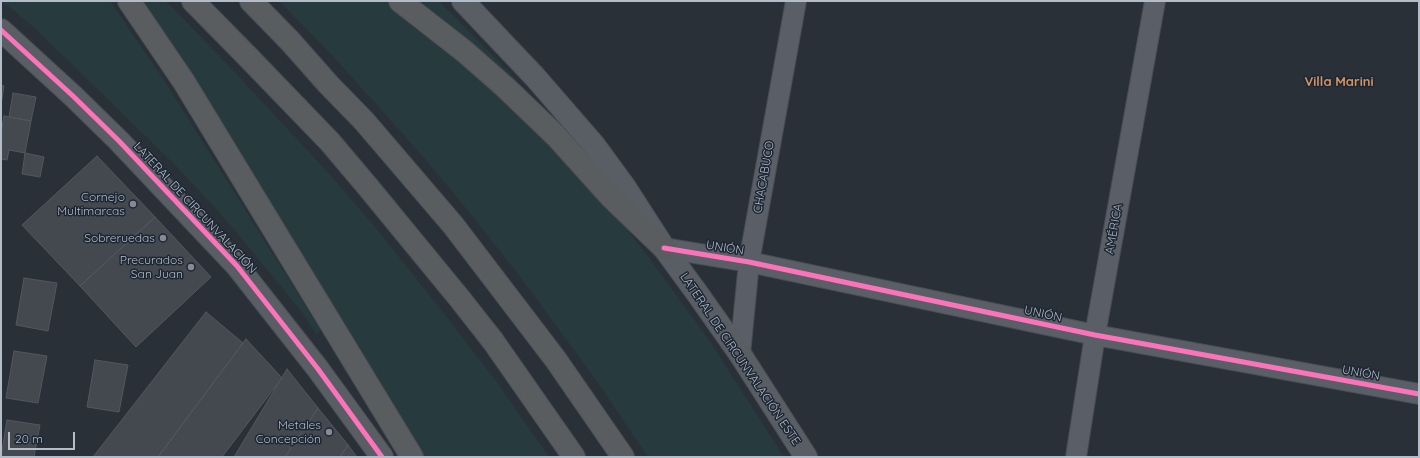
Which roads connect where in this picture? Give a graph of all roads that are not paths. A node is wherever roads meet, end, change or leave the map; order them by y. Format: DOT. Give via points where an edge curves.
graph roads {
  1 [pos="129,1"];
  2 [pos="193,1"];
  3 [pos="251,1"];
  4 [pos="400,1"];
  5 [pos="463,1"];
  6 [pos="796,1"];
  7 [pos="1155,1"];
  8 [pos="1,30"];
  9 [pos="664,248"];
  10 [pos="749,262"];
  11 [pos="1095,335"];
  12 [pos="740,354"];
  13 [pos="1419,394"];
  14 [pos="382,457"];
  15 [pos="412,457"];
  16 [pos="574,457"];
  17 [pos="623,457"];
  18 [pos="806,457"];
  19 [pos="1076,457"];
  1 -- 15 [label="highway" via="188,88"];
  2 -- 16 [label="highway" via="330,142 368,186 493,341"];
  3 -- 17 [label="highway" via="364,121 448,219 551,354"];
  4 -- 9 [label="highway" via="505,87"];
  5 -- 9 [label="street, LATERAL DE CIRCUNVALACIÓN ESTE" via="535,77 594,145"];
  6 -- 10 [label="street, CHACABUCO"];
  7 -- 11 [label="street, AMÉRICA"];
  8 -- 14 [label="street, LATERAL DE CIRCUNVALACIÓN" via="119,141 237,266 318,369"];
  9 -- 10 [label="street, UNIÓN"];
  9 -- 12 [label="street, LATERAL DE CIRCUNVALACIÓN ESTE"];
  10 -- 11 [label="street, UNIÓN"];
  10 -- 12 [label="street, CHACABUCO"];
  11 -- 13 [label="street, UNIÓN"];
  11 -- 19 [label="street, AMÉRICA"];
  12 -- 18 [label="street, LATERAL DE CIRCUNVALACIÓN ESTE"];
}
